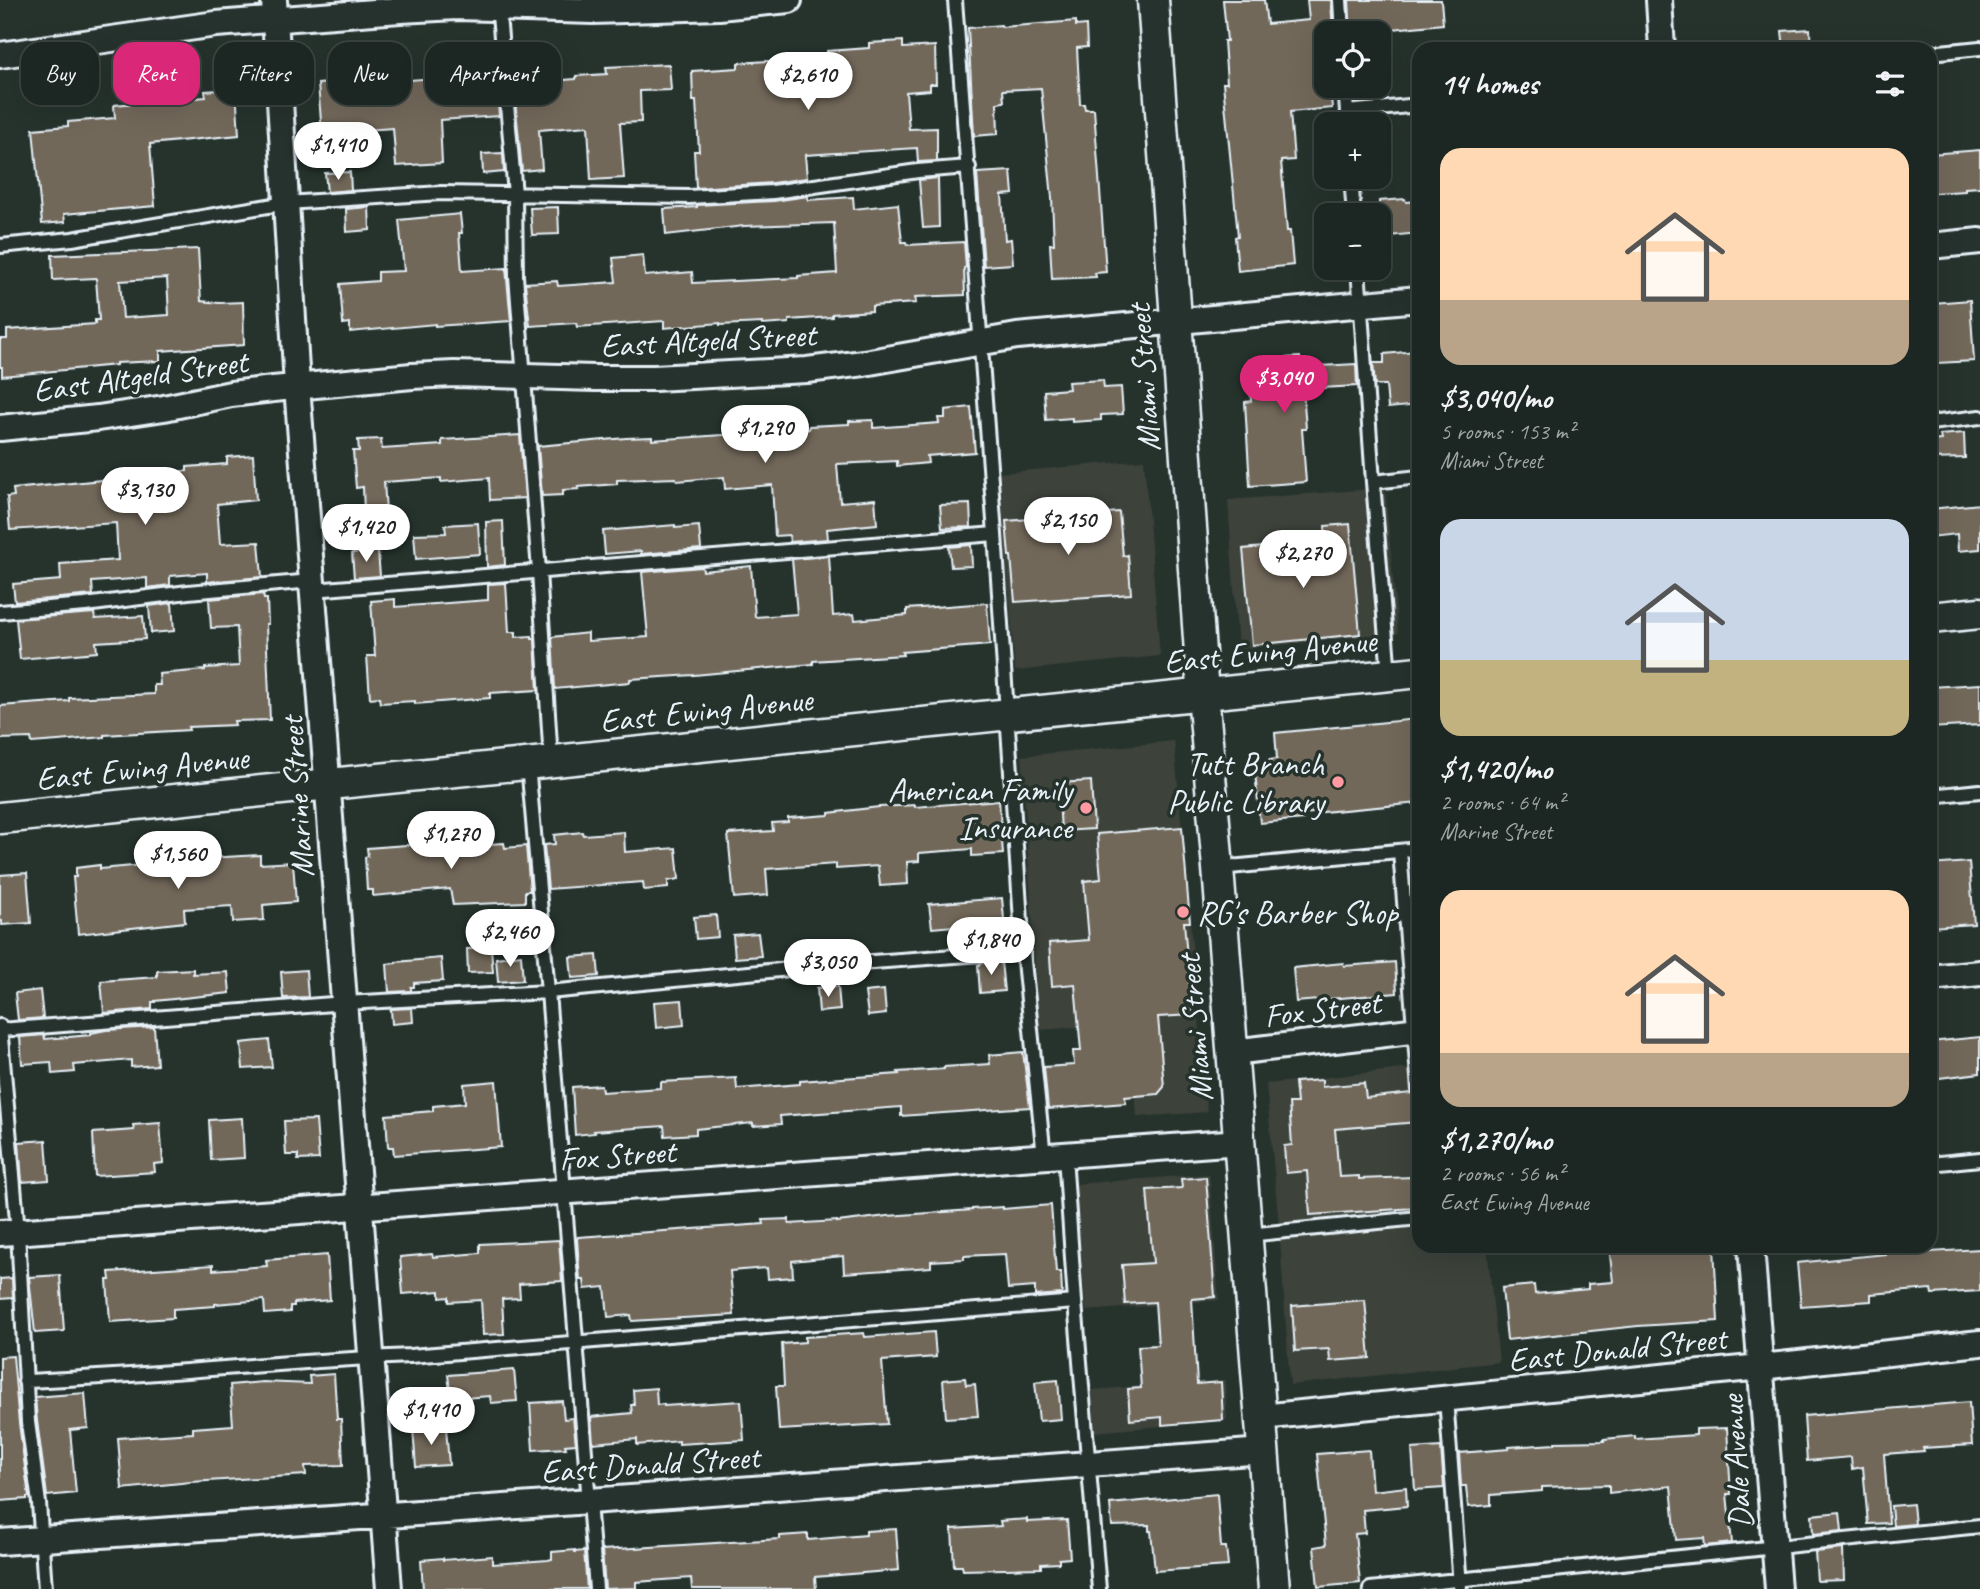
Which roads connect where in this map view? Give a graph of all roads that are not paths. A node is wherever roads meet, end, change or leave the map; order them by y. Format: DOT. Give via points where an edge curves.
graph roads {
  1 [pos="789,0"];
  2 [pos="955,0"];
  3 [pos="1153,0"];
  4 [pos="1340,0"];
  5 [pos="1658,0"];
  6 [pos="498,4"];
  7 [pos="275,10"];
  8 [pos="1341,21"];
  9 [pos="1661,42"];
  10 [pos="1980,48"];
  11 [pos="1937,52"];
  12 [pos="0,55"];
  13 [pos="1412,106"];
  14 [pos="1380,112"];
  15 [pos="969,167"];
  16 [pos="515,194"];
  17 [pos="286,204"];
  18 [pos="1980,241"];
  19 [pos="1937,245"];
  20 [pos="0,246"];
  21 [pos="1359,280"];
  22 [pos="1412,300"];
  23 [pos="1361,305"];
  24 [pos="1176,322"];
  25 [pos="981,342"];
  26 [pos="524,376"];
  27 [pos="297,386"];
  28 [pos="1980,418"];
  29 [pos="1937,422"];
  30 [pos="0,428"];
  31 [pos="1412,478"];
  32 [pos="1373,482"];
  33 [pos="995,534"];
  34 [pos="539,571"];
  35 [pos="313,585"];
  36 [pos="0,612"];
  37 [pos="1980,613"];
  38 [pos="1937,617"];
  39 [pos="1412,673"];
  40 [pos="1389,675"];
  41 [pos="1203,694"];
  42 [pos="1008,715"];
  43 [pos="539,763"];
  44 [pos="329,784"];
  45 [pos="1980,792"];
  46 [pos="1937,795"];
  47 [pos="0,818"];
  48 [pos="1412,850"];
  49 [pos="1400,851"];
  50 [pos="1218,868"];
  51 [pos="1023,951"];
  52 [pos="1980,973"];
  53 [pos="1412,977"];
  54 [pos="1937,977"];
  55 [pos="548,992"];
  56 [pos="345,1003"];
  57 [pos="0,1028"];
  58 [pos="1412,1031"];
  59 [pos="1233,1052"];
  60 [pos="1240,1142"];
  61 [pos="1055,1156"];
  62 [pos="1980,1159"];
  63 [pos="1937,1163"];
  64 [pos="564,1191"];
  65 [pos="361,1206"];
  66 [pos="1412,1219"];
  67 [pos="9,1232"];
  68 [pos="1247,1235"];
  69 [pos="1752,1253"];
  70 [pos="1074,1302"];
  71 [pos="576,1342"];
  72 [pos="1980,1343"];
  73 [pos="372,1357"];
  74 [pos="1761,1367"];
  75 [pos="26,1381"];
  76 [pos="1446,1398"];
  77 [pos="1261,1417"];
  78 [pos="1264,1451"];
  79 [pos="1089,1464"];
  80 [pos="590,1501"];
  81 [pos="383,1514"];
  82 [pos="1980,1526"];
  83 [pos="40,1538"];
  84 [pos="0,1542"];
  85 [pos="1775,1548"];
  86 [pos="1460,1585"];
  87 [pos="45,1589"];
  88 [pos="389,1589"];
  89 [pos="596,1589"];
  90 [pos="1099,1589"];
  91 [pos="1274,1589"];
  92 [pos="1370,1589"];
  93 [pos="1778,1589"];
  1 -- 6 [label="street" via="607,10"];
  2 -- 15 [label="lane"];
  3 -- 24 [label="street, Miami Street"];
  4 -- 8 [label="lane"];
  5 -- 9 [label="street"];
  6 -- 7 [label="street"];
  6 -- 16 [label="lane"];
  7 -- 12 [label="street" via="216,24"];
  7 -- 17 [label="street, Marine Street"];
  10 -- 11 [label="lane"];
  13 -- 14 [label="lane"];
  15 -- 16 [label="lane" via="773,192 689,197"];
  15 -- 25 [label="lane"];
  16 -- 17 [label="lane" via="441,193"];
  16 -- 26 [label="lane"];
  17 -- 20 [label="lane" via="72,239"];
  17 -- 27 [label="street, Marine Street"];
  18 -- 19 [label="street"];
  21 -- 23 [label="lane"];
  22 -- 23 [label="street, East Altgeld Street"];
  23 -- 24 [label="street, East Altgeld Street"];
  23 -- 32 [label="lane"];
  24 -- 25 [label="street, East Altgeld Street"];
  24 -- 41 [label="street, Miami Street"];
  25 -- 26 [label="street, East Altgeld Street" via="864,363 756,374"];
  25 -- 33 [label="lane"];
  26 -- 27 [label="street, East Altgeld Street" via="412,376"];
  26 -- 34 [label="lane"];
  27 -- 30 [label="street, East Altgeld Street" via="98,418"];
  27 -- 35 [label="street, Marine Street"];
  28 -- 29 [label="lane"];
  31 -- 32 [label="lane"];
  32 -- 40 [label="lane"];
  33 -- 34 [label="lane"];
  33 -- 42 [label="lane"];
  34 -- 35 [label="lane"];
  34 -- 43 [label="lane"];
  35 -- 36 [label="lane" via="188,592"];
  35 -- 44 [label="street, Marine Street"];
  37 -- 38 [label="street"];
  39 -- 40 [label="street, East Ewing Avenue"];
  40 -- 41 [label="street, East Ewing Avenue"];
  41 -- 42 [label="street, East Ewing Avenue"];
  41 -- 50 [label="street, Miami Street"];
  42 -- 43 [label="street, East Ewing Avenue"];
  42 -- 51 [label="lane"];
  43 -- 44 [label="street, East Ewing Avenue"];
  43 -- 55 [label="lane"];
  44 -- 47 [label="street, East Ewing Avenue"];
  44 -- 56 [label="street, Marine Street"];
  45 -- 46 [label="lane"];
  48 -- 49 [label="lane"];
  49 -- 50 [label="lane"];
  49 -- 53 [label="lane"];
  50 -- 59 [label="street, Miami Street"];
  51 -- 55 [label="lane"];
  51 -- 61 [label="lane"];
  52 -- 54 [label="street"];
  55 -- 56 [label="lane"];
  55 -- 64 [label="lane"];
  56 -- 57 [label="lane"];
  56 -- 65 [label="street, Marine Street"];
  57 -- 67 [label="lane"];
  58 -- 59 [label="street, Fox Street"];
  59 -- 60 [label="street, Miami Street"];
  60 -- 61 [label="street, Fox Street"];
  60 -- 68 [label="street, Miami Street"];
  61 -- 64 [label="street, Fox Street"];
  61 -- 70 [label="lane"];
  62 -- 63 [label="lane"];
  64 -- 65 [label="street, Fox Street"];
  64 -- 71 [label="lane"];
  65 -- 67 [label="street, Fox Street"];
  65 -- 73 [label="street, Marine Street"];
  66 -- 68 [label="lane"];
  67 -- 75 [label="lane"];
  68 -- 77 [label="street, Miami Street"];
  69 -- 74 [label="street, Dale Avenue"];
  70 -- 71 [label="lane"];
  70 -- 79 [label="lane"];
  71 -- 73 [label="lane"];
  71 -- 80 [label="lane"];
  72 -- 74 [label="street, East Donald Street"];
  73 -- 75 [label="lane"];
  73 -- 81 [label="street, Marine Street"];
  74 -- 76 [label="street, East Donald Street"];
  74 -- 85 [label="street, Dale Avenue"];
  75 -- 83 [label="lane"];
  76 -- 77 [label="street, East Donald Street"];
  76 -- 86 [label="lane"];
  77 -- 78 [label="street, Miami Street"];
  78 -- 79 [label="street, East Donald Street"];
  78 -- 91 [label="street, Miami Street"];
  79 -- 80 [label="street, East Donald Street"];
  79 -- 90 [label="lane"];
  80 -- 81 [label="street, East Donald Street"];
  80 -- 89 [label="lane"];
  81 -- 83 [label="street, East Donald Street"];
  81 -- 88 [label="street, Marine Street"];
  82 -- 85 [label="lane"];
  83 -- 84 [label="street, East Donald Street"];
  83 -- 87 [label="lane"];
  85 -- 86 [label="lane"];
  85 -- 93 [label="street, Dale Avenue"];
  86 -- 92 [label="lane"];
}
